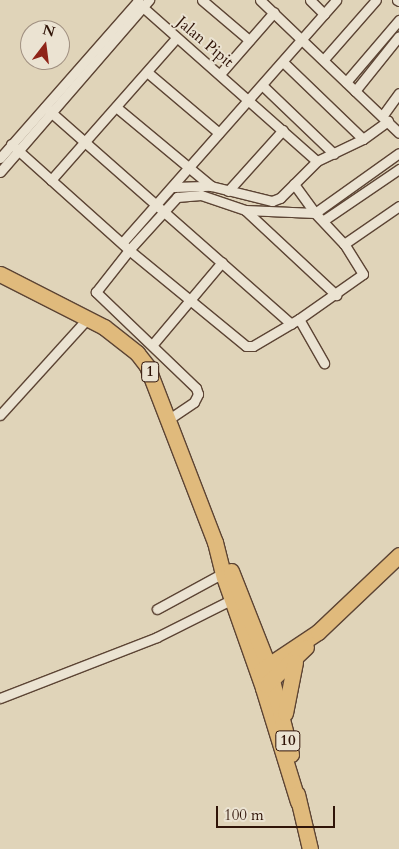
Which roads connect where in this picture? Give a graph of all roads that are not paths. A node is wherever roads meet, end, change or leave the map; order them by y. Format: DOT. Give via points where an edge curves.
graph roads {
  1 [pos="149,0"];
  2 [pos="202,0"];
  3 [pos="260,0"];
  4 [pos="310,0"];
  5 [pos="336,0"];
  6 [pos="376,0"];
  7 [pos="139,3"];
  8 [pos="274,12"];
  9 [pos="324,14"];
  10 [pos="399,20"];
  11 [pos="399,36"];
  12 [pos="176,38"];
  13 [pos="302,38"];
  14 [pos="248,40"];
  15 [pos="324,58"];
  16 [pos="283,62"];
  17 [pos="148,72"];
  18 [pos="220,74"];
  19 [pos="346,82"];
  20 [pos="263,86"];
  21 [pos="355,91"];
  22 [pos="399,93"];
  23 [pos="248,99"];
  24 [pos="116,107"];
  25 [pos="48,110"];
  26 [pos="385,118"];
  27 [pos="283,130"];
  28 [pos="219,133"];
  29 [pos="399,133"];
  30 [pos="363,139"];
  31 [pos="85,141"];
  32 [pos="15,147"];
  33 [pos="399,153"];
  34 [pos="334,154"];
  35 [pos="0,158"];
  36 [pos="317,161"];
  37 [pos="190,169"];
  38 [pos="399,169"];
  39 [pos="0,172"];
  40 [pos="51,180"];
  41 [pos="294,184"];
  42 [pos="211,186"];
  43 [pos="174,187"];
  44 [pos="228,190"];
  45 [pos="399,206"];
  46 [pos="161,208"];
  47 [pos="245,210"];
  48 [pos="315,213"];
  49 [pos="324,220"];
  50 [pos="344,244"];
  51 [pos="126,247"];
  52 [pos="222,262"];
  53 [pos="0,274"];
  54 [pos="336,295"];
  55 [pos="190,301"];
  56 [pos="88,318"];
  57 [pos="295,322"];
  58 [pos="153,344"];
  59 [pos="324,362"];
  60 [pos="0,415"];
  61 [pos="169,418"];
  62 [pos="215,542"];
  63 [pos="399,555"];
  64 [pos="223,573"];
  65 [pos="231,600"];
  66 [pos="157,609"];
  67 [pos="262,648"];
  68 [pos="293,656"];
  69 [pos="265,676"];
  70 [pos="0,698"];
  71 [pos="284,719"];
  72 [pos="298,802"];
  73 [pos="310,849"];
  1 -- 7 [label="street"];
  2 -- 14 [label="street"];
  3 -- 8 [label="street"];
  4 -- 9 [label="street"];
  5 -- 9 [label="street"];
  6 -- 15 [label="street"];
  7 -- 12 [label="street, Jalan Pipit"];
  7 -- 25 [label="street"];
  8 -- 13 [label="street"];
  8 -- 14 [label="street"];
  9 -- 13 [label="street"];
  10 -- 19 [label="street"];
  11 -- 21 [label="street"];
  12 -- 17 [label="street"];
  12 -- 18 [label="street, Jalan Pipit"];
  13 -- 15 [label="street"];
  13 -- 16 [label="street"];
  14 -- 18 [label="street"];
  15 -- 19 [label="street"];
  16 -- 20 [label="street"];
  16 -- 30 [label="street"];
  17 -- 24 [label="street"];
  17 -- 28 [label="street"];
  18 -- 23 [label="street, Jalan Pipit"];
  19 -- 21 [label="street"];
  20 -- 23 [label="street"];
  20 -- 34 [label="street"];
  21 -- 26 [label="street"];
  22 -- 26 [label="street"];
  23 -- 27 [label="street, Jalan Pipit"];
  23 -- 28 [label="street"];
  24 -- 31 [label="street"];
  24 -- 37 [label="street"];
  25 -- 31 [label="street"];
  25 -- 32 [label="street"];
  26 -- 29 [label="street"];
  26 -- 30 [label="street"];
  27 -- 36 [label="street, Jalan Pipit"];
  27 -- 44 [label="street"];
  28 -- 37 [label="street"];
  30 -- 34 [label="street"];
  31 -- 40 [label="street"];
  31 -- 46 [label="street"];
  32 -- 35 [label="street"];
  32 -- 39 [label="street"];
  32 -- 40 [label="street"];
  33 -- 48 [label="street"];
  34 -- 36 [label="street"];
  36 -- 41 [label="street"];
  37 -- 42 [label="street"];
  37 -- 43 [label="street"];
  38 -- 49 [label="street"];
  40 -- 51 [label="street"];
  41 -- 44 [label="street" via="272,201"];
  41 -- 48 [label="street"];
  42 -- 43 [label="street"];
  42 -- 44 [label="street"];
  43 -- 46 [label="street"];
  45 -- 50 [label="street"];
  46 -- 47 [label="street" via="178,197 192,194"];
  46 -- 51 [label="street"];
  46 -- 52 [label="street"];
  47 -- 48 [label="street"];
  47 -- 54 [label="street"];
  48 -- 49 [label="street"];
  49 -- 50 [label="street"];
  50 -- 54 [label="street" via="363,274"];
  51 -- 55 [label="street"];
  51 -- 58 [label="street" via="96,292"];
  52 -- 55 [label="street"];
  52 -- 57 [label="street"];
  53 -- 56 [label="highway, 1"];
  54 -- 57 [label="street"];
  55 -- 57 [label="street" via="246,346 253,346"];
  55 -- 58 [label="street"];
  56 -- 60 [label="street"];
  56 -- 61 [label="highway, 1" via="142,358"];
  57 -- 59 [label="street"];
  58 -- 61 [label="street" via="198,391 194,402"];
  61 -- 62 [label="highway, 1"];
  62 -- 64 [label="highway, 1"];
  62 -- 67 [label="highway, 1" via="232,574"];
  63 -- 68 [label="highway"];
  64 -- 65 [label="highway, 1"];
  64 -- 66 [label="street"];
  65 -- 69 [label="highway, 1"];
  65 -- 70 [label="street" via="157,637"];
  67 -- 68 [label="highway" via="274,654"];
  67 -- 69 [label="highway, 10"];
  68 -- 69 [label="highway"];
  68 -- 71 [label="highway"];
  69 -- 71 [label="highway, 10"];
  69 -- 72 [label="highway, 10"];
  71 -- 72 [label="highway, 10"];
  72 -- 73 [label="highway, 10"];
}
